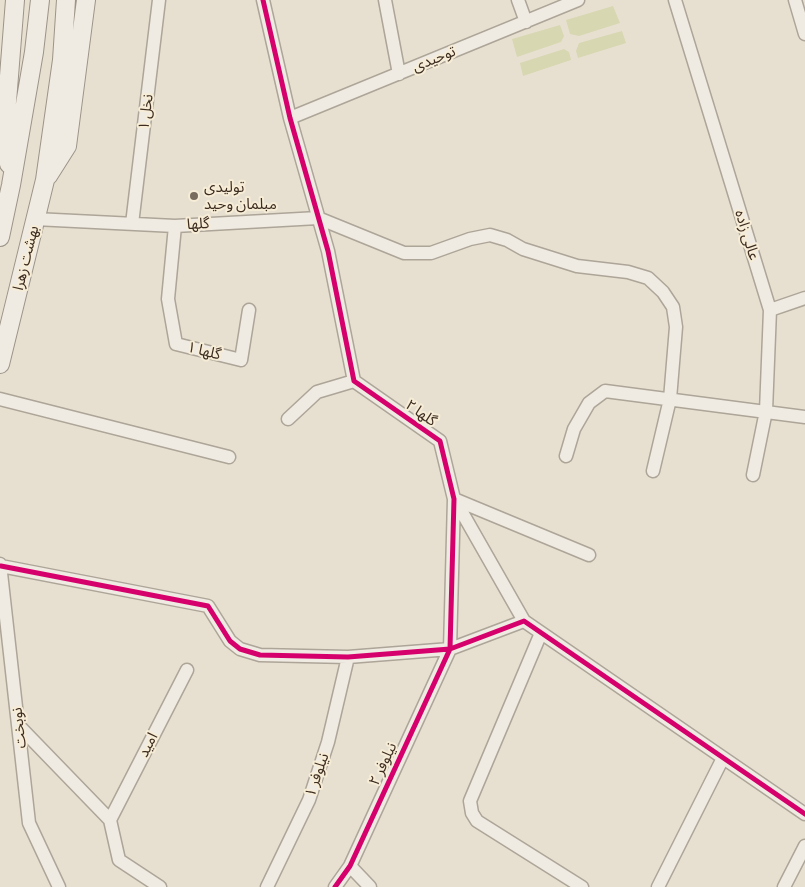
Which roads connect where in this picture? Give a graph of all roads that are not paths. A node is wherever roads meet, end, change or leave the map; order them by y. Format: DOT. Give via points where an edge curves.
graph roads {
  1 [pos="15,0"];
  2 [pos="40,0"];
  3 [pos="66,0"];
  4 [pos="86,0"];
  5 [pos="160,0"];
  6 [pos="263,0"];
  7 [pos="385,0"];
  8 [pos="518,0"];
  9 [pos="578,0"];
  10 [pos="675,0"];
  11 [pos="795,0"];
  12 [pos="526,22"];
  13 [pos="805,34"];
  14 [pos="399,74"];
  15 [pos="290,118"];
  16 [pos="45,180"];
  17 [pos="6,188"];
  18 [pos="318,218"];
  19 [pos="35,219"];
  20 [pos="132,224"];
  21 [pos="175,226"];
  22 [pos="0,237"];
  23 [pos="805,298"];
  24 [pos="249,310"];
  25 [pos="770,310"];
  26 [pos="0,364"];
  27 [pos="354,381"];
  28 [pos="0,399"];
  29 [pos="670,399"];
  30 [pos="766,411"];
  31 [pos="805,417"];
  32 [pos="288,419"];
  33 [pos="566,456"];
  34 [pos="229,457"];
  35 [pos="653,471"];
  36 [pos="753,475"];
  37 [pos="454,499"];
  38 [pos="589,555"];
  39 [pos="1,565"];
  40 [pos="524,621"];
  41 [pos="541,633"];
  42 [pos="450,649"];
  43 [pos="348,657"];
  44 [pos="187,670"];
  45 [pos="18,724"];
  46 [pos="723,758"];
  47 [pos="805,814"];
  48 [pos="110,820"];
  49 [pos="805,846"];
  50 [pos="350,866"];
  51 [pos="59,887"];
  52 [pos="160,887"];
  53 [pos="267,887"];
  54 [pos="335,887"];
  55 [pos="370,887"];
  56 [pos="582,887"];
  57 [pos="658,887"];
  58 [pos="784,887"];
  1 -- 17 [label="main road" via="5,127"];
  2 -- 17 [label="main road, بهشت زهرا" via="34,52"];
  3 -- 16 [label="main road" via="62,60"];
  4 -- 16 [label="main road" via="67,146"];
  5 -- 20 [label="street, نخل ۱"];
  6 -- 15 [label="street"];
  7 -- 14 [label="street"];
  8 -- 12 [label="street"];
  9 -- 12 [label="street, توحیدی"];
  10 -- 25 [label="street, عالی زاده"];
  11 -- 13 [label="street"];
  12 -- 14 [label="street, توحیدی"];
  14 -- 15 [label="street, توحیدی"];
  15 -- 18 [label="street"];
  16 -- 19 [label="main road, بهشت زهرا"];
  17 -- 22 [label="main road, بهشت زهرا"];
  18 -- 21 [label="street, گلها"];
  18 -- 27 [label="street" via="328,251"];
  18 -- 29 [label="street, گلها" via="404,253 431,253 490,235 577,266 628,272 648,278 673,307 676,327"];
  19 -- 20 [label="street, گلها"];
  19 -- 26 [label="main road, بهشت زهرا"];
  20 -- 21 [label="street, گلها"];
  21 -- 24 [label="street, گلها ۱" via="168,299 176,344 241,360"];
  23 -- 25 [label="street"];
  25 -- 30 [label="street, عالی زاده"];
  27 -- 32 [label="street" via="316,392"];
  27 -- 37 [label="street, گلها ۲" via="440,442"];
  28 -- 34 [label="street"];
  29 -- 30 [label="street"];
  29 -- 33 [label="street" via="605,391 589,403 574,429"];
  29 -- 35 [label="street, گلها"];
  30 -- 31 [label="street"];
  30 -- 36 [label="street, عالی زاده"];
  37 -- 38 [label="street"];
  37 -- 40 [label="street"];
  37 -- 42 [label="street, گلها ۲"];
  39 -- 43 [label="street" via="208,606 230,641 240,649 260,655"];
  39 -- 45 [label="street, نوبخت"];
  40 -- 41 [label="street"];
  40 -- 42 [label="street"];
  41 -- 46 [label="street"];
  41 -- 56 [label="street" via="470,801 472,813 478,821"];
  42 -- 43 [label="street"];
  42 -- 50 [label="street, نیلوفر ۲"];
  43 -- 53 [label="street, نیلوفر ۱" via="328,742 309,800"];
  44 -- 48 [label="street, امید"];
  45 -- 48 [label="street"];
  45 -- 51 [label="street, نوبخت" via="29,823"];
  46 -- 47 [label="street"];
  46 -- 57 [label="street"];
  48 -- 52 [label="street" via="119,860"];
  49 -- 58 [label="street"];
  50 -- 54 [label="street, نیلوفر ۲"];
  50 -- 55 [label="street"];
}
